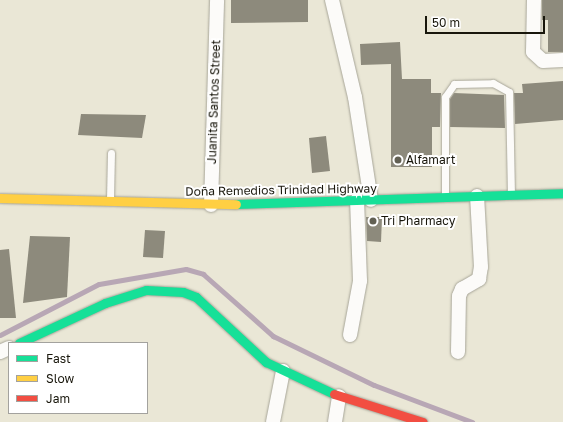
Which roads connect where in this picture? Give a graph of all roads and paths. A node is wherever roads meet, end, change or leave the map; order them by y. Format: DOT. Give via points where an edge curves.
graph roads {
  1 [pos="217,0"];
  2 [pos="332,0"];
  3 [pos="534,0"];
  4 [pos="563,60"];
  5 [pos="111,153"];
  6 [pos="563,193"];
  7 [pos="511,195"];
  8 [pos="477,196"];
  9 [pos="445,197"];
  10 [pos="0,198"];
  11 [pos="357,200"];
  12 [pos="371,200"];
  13 [pos="110,202"];
  14 [pos="211,205"];
  15 [pos="350,335"];
  16 [pos="21,342"];
  17 [pos="458,352"];
  18 [pos="282,371"];
  19 [pos="339,396"];
  20 [pos="274,422"];
  21 [pos="335,422"];
  22 [pos="423,422"];
  1 -- 14 [label="street, Juanita Santos Street"];
  2 -- 12 [label="street" via="355,97"];
  3 -- 4 [label="street" via="533,52 544,61"];
  5 -- 13 [label="lane"];
  6 -- 7 [label="main road, Doña Remedios Trinidad Highway"];
  7 -- 8 [label="main road, Doña Remedios Trinidad Highway"];
  7 -- 9 [label="lane" via="509,92 493,83 454,84 445,97"];
  8 -- 9 [label="main road, Doña Remedios Trinidad Highway"];
  8 -- 17 [label="street" via="481,267 478,279 462,289 459,296"];
  9 -- 12 [label="main road, Doña Remedios Trinidad Highway"];
  10 -- 13 [label="main road, Doña Remedios Trinidad Highway"];
  11 -- 12 [label="main road, Doña Remedios Trinidad Highway"];
  11 -- 14 [label="main road, Doña Remedios Trinidad Highway"];
  11 -- 15 [label="street" via="360,281"];
  13 -- 14 [label="main road, Doña Remedios Trinidad Highway"];
  16 -- 18 [label="main road" via="105,303 146,290 182,292 196,298 266,362"];
  18 -- 19 [label="main road"];
  18 -- 20 [label="street"];
  19 -- 21 [label="street"];
  19 -- 22 [label="main road"];
}
